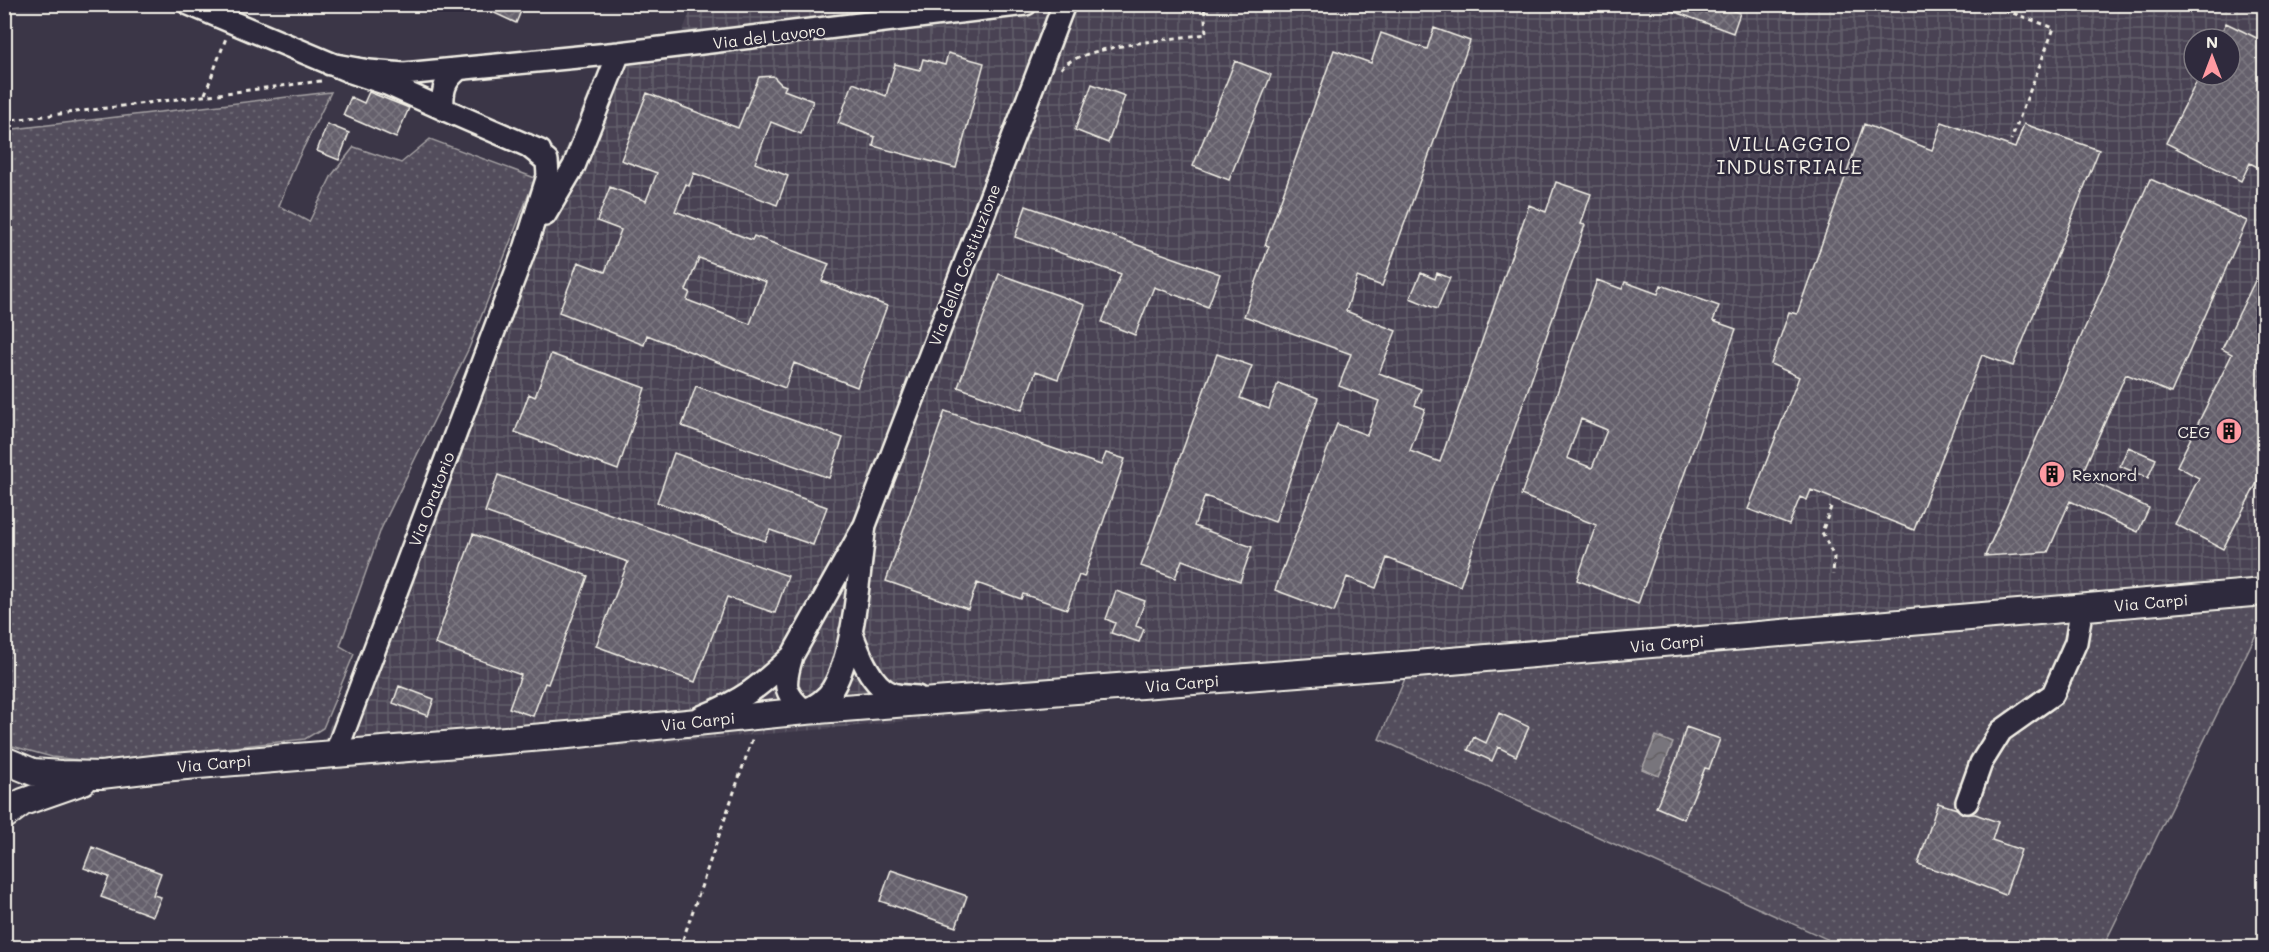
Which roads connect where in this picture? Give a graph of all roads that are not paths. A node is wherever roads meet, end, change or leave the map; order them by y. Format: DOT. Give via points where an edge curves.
graph roads {
  1 [pos="1026,4"];
  2 [pos="1064,4"];
  3 [pos="203,7"];
  4 [pos="619,53"];
  5 [pos="459,69"];
  6 [pos="328,72"];
  7 [pos="444,109"];
  8 [pos="527,145"];
  9 [pos="574,166"];
  10 [pos="526,246"];
  11 [pos="864,525"];
  12 [pos="2265,592"];
  13 [pos="2082,607"];
  14 [pos="851,631"];
  15 [pos="792,656"];
  16 [pos="952,701"];
  17 [pos="805,711"];
  18 [pos="689,722"];
  19 [pos="336,752"];
  20 [pos="4,760"];
  21 [pos="101,776"];
  22 [pos="1967,802"];
  23 [pos="4,816"];
  1 -- 4 [label="street, Via del Lavoro"];
  2 -- 11 [label="street, Via della Costituzione"];
  3 -- 6 [label="street, Via Oratorio"];
  4 -- 5 [label="street, Via Oratorio"];
  4 -- 9 [label="street, Via Oratorio"];
  5 -- 6 [label="street, Via Oratorio" via="404,74"];
  5 -- 7 [label="street" via="444,86"];
  6 -- 7 [label="street, Via Oratorio" via="387,84"];
  7 -- 8 [label="street, Via Oratorio"];
  8 -- 9 [label="street, Via Oratorio"];
  8 -- 10 [label="street, Via Oratorio" via="547,161 548,176"];
  9 -- 10 [label="street, Via Oratorio"];
  10 -- 19 [label="street, Via Oratorio"];
  11 -- 14 [label="street, Via della Costituzione"];
  11 -- 15 [label="street, Via della Costituzione"];
  12 -- 13 [label="main road, Via Carpi"];
  13 -- 16 [label="main road, Via Carpi"];
  13 -- 22 [label="street" via="2076,642 2053,694 2001,731 1981,763"];
  14 -- 16 [label="street, Via della Costituzione" via="865,666 891,694"];
  14 -- 17 [label="street, Via della Costituzione" via="833,689"];
  15 -- 17 [label="street, Via della Costituzione" via="786,690"];
  15 -- 18 [label="street, Via della Costituzione" via="750,693"];
  16 -- 17 [label="main road, Via Carpi"];
  17 -- 18 [label="main road, Via Carpi"];
  18 -- 19 [label="main road, Via Carpi"];
  19 -- 21 [label="main road, Via Carpi"];
  20 -- 21 [label="main road, Via Carpi" via="33,772"];
  21 -- 23 [label="main road, Via Carpi" via="23,802"];
}
